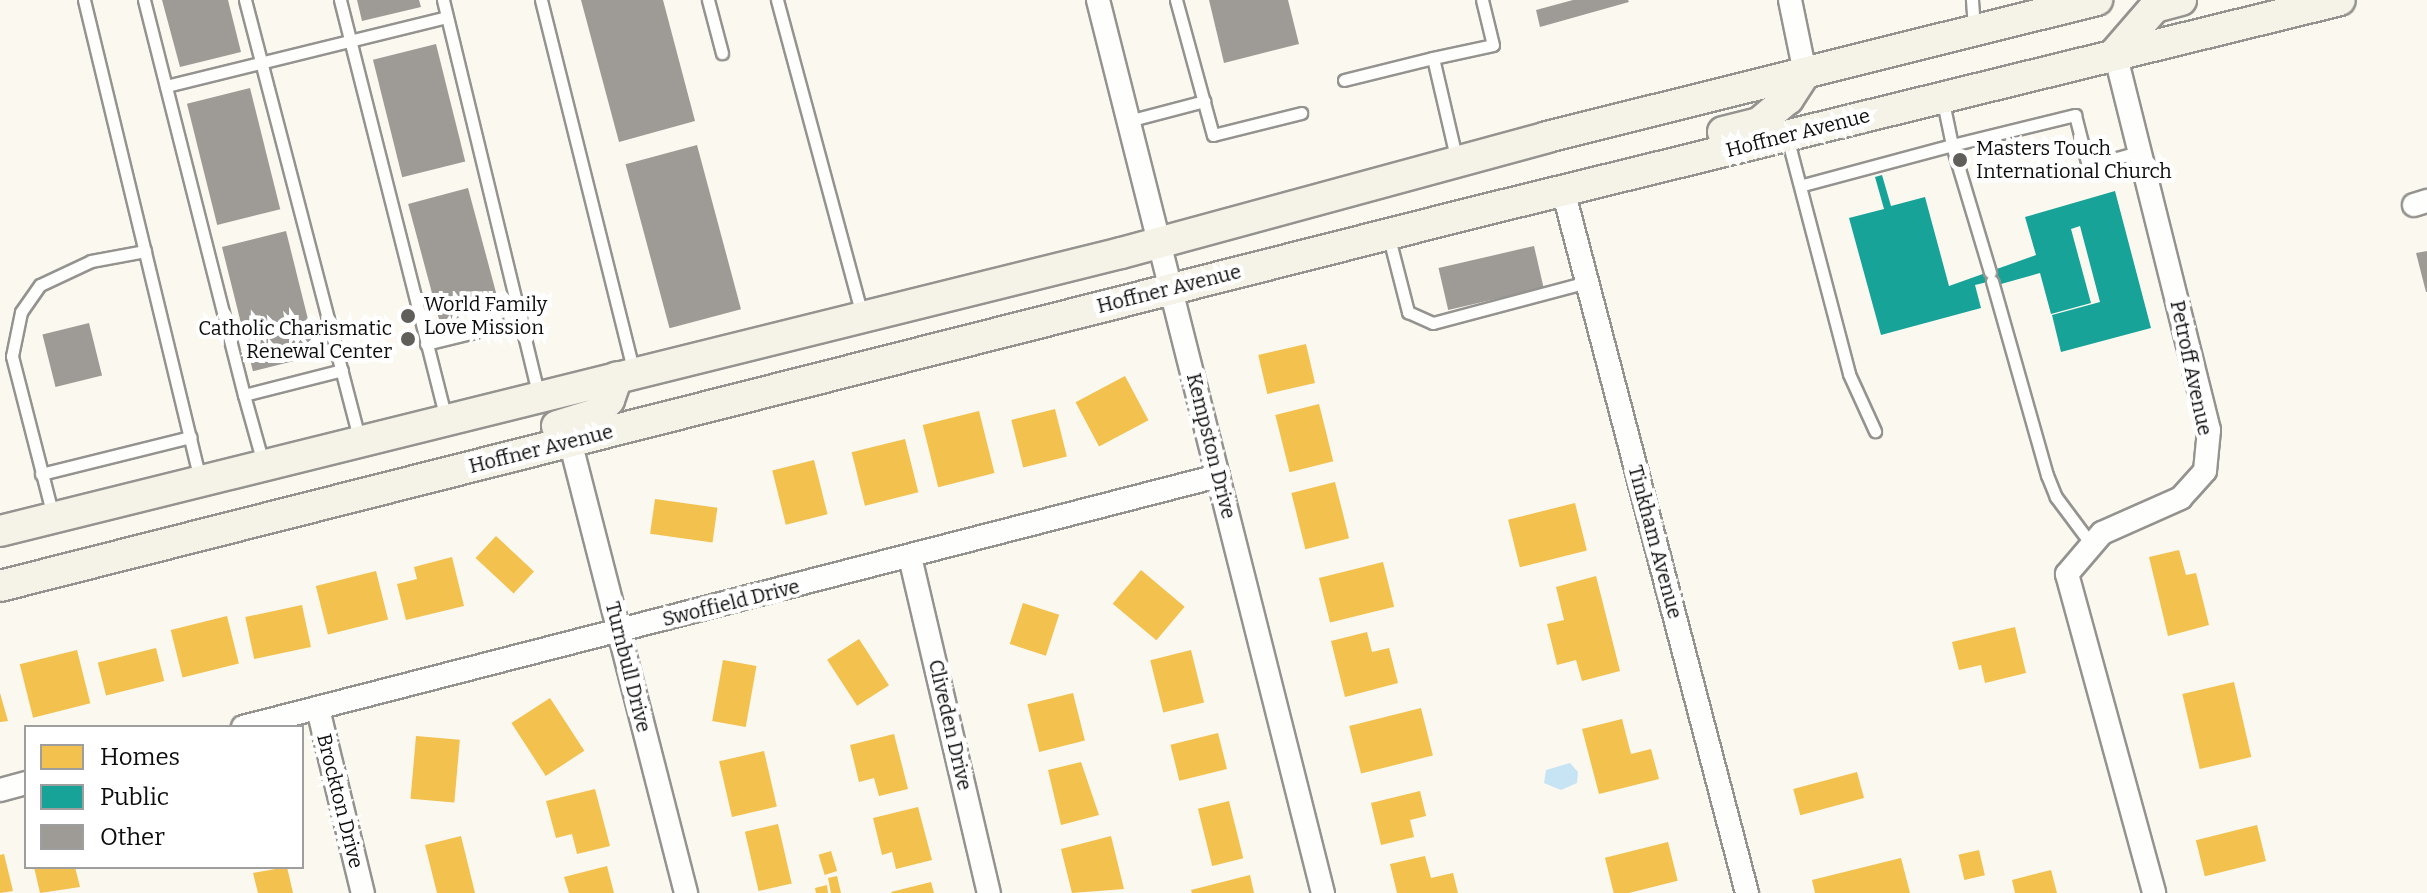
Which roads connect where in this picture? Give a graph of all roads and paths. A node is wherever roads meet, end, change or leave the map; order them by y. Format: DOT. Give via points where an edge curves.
graph roads {
  1 [pos="84,0"];
  2 [pos="144,0"];
  3 [pos="245,0"];
  4 [pos="340,0"];
  5 [pos="443,0"];
  6 [pos="541,0"];
  7 [pos="708,0"];
  8 [pos="777,0"];
  9 [pos="1098,0"];
  10 [pos="1176,0"];
  11 [pos="1482,0"];
  12 [pos="1790,0"];
  13 [pos="1972,0"];
  14 [pos="2097,0"];
  15 [pos="2181,0"];
  16 [pos="2340,0"];
  17 [pos="447,17"];
  18 [pos="1974,32"];
  19 [pos="350,40"];
  20 [pos="722,53"];
  21 [pos="2115,53"];
  22 [pos="1433,58"];
  23 [pos="262,62"];
  24 [pos="1805,73"];
  25 [pos="1344,80"];
  26 [pos="166,86"];
  27 [pos="1942,97"];
  28 [pos="1204,101"];
  29 [pos="1301,113"];
  30 [pos="1128,121"];
  31 [pos="1787,136"];
  32 [pos="1952,145"];
  33 [pos="2139,152"];
  34 [pos="1457,161"];
  35 [pos="1803,185"];
  36 [pos="1563,190"];
  37 [pos="1388,234"];
  38 [pos="1156,242"];
  39 [pos="145,251"];
  40 [pos="1587,282"];
  41 [pos="1169,289"];
  42 [pos="862,317"];
  43 [pos="520,321"];
  44 [pos="426,344"];
  45 [pos="342,370"];
  46 [pos="626,375"];
  47 [pos="244,395"];
  48 [pos="539,397"];
  49 [pos="446,421"];
  50 [pos="1875,431"];
  51 [pos="191,437"];
  52 [pos="570,441"];
  53 [pos="361,442"];
  54 [pos="264,464"];
  55 [pos="41,474"];
  56 [pos="1218,476"];
  57 [pos="200,482"];
  58 [pos="288,512"];
  59 [pos="53,517"];
  60 [pos="0,531"];
  61 [pos="2091,544"];
  62 [pos="910,557"];
  63 [pos="0,586"];
  64 [pos="619,633"];
  65 [pos="318,709"];
  66 [pos="251,725"];
  67 [pos="24,784"];
  68 [pos="0,790"];
  69 [pos="363,893"];
  70 [pos="686,893"];
  71 [pos="989,893"];
  72 [pos="1323,893"];
  73 [pos="1747,893"];
  74 [pos="2154,893"];
  1 -- 39 [label="lane"];
  2 -- 26 [label="lane"];
  3 -- 23 [label="lane"];
  4 -- 19 [label="lane"];
  5 -- 17 [label="lane"];
  6 -- 46 [label="lane"];
  7 -- 20 [label="lane"];
  8 -- 42 [label="lane"];
  9 -- 30 [label="street, Kempston Drive"];
  10 -- 28 [label="lane"];
  11 -- 22 [label="lane" via="1493,45"];
  12 -- 24 [label="street"];
  13 -- 18 [label="lane"];
  14 -- 18 [label="main road"];
  15 -- 21 [label="main road" via="2155,7"];
  16 -- 21 [label="main road, Hoffner Avenue"];
  17 -- 19 [label="lane"];
  17 -- 43 [label="lane"];
  18 -- 24 [label="main road"];
  19 -- 23 [label="lane"];
  19 -- 44 [label="lane"];
  21 -- 27 [label="main road, Hoffner Avenue"];
  21 -- 33 [label="street, Petroff Avenue"];
  22 -- 25 [label="lane"];
  22 -- 34 [label="lane"];
  23 -- 26 [label="lane"];
  23 -- 45 [label="lane"];
  24 -- 34 [label="main road"];
  24 -- 36 [label="main road" via="1788,99 1759,123 1657,149"];
  26 -- 47 [label="lane"];
  27 -- 31 [label="main road, Hoffner Avenue"];
  27 -- 32 [label="lane"];
  28 -- 29 [label="lane" via="1213,135"];
  28 -- 30 [label="lane"];
  30 -- 38 [label="street, Kempston Drive"];
  31 -- 35 [label="lane"];
  31 -- 36 [label="main road, Hoffner Avenue"];
  32 -- 33 [label="lane" via="2075,115 2088,166"];
  32 -- 35 [label="lane"];
  32 -- 61 [label="lane" via="2047,475 2056,497"];
  33 -- 61 [label="street, Petroff Avenue" via="2209,430 2205,471 2181,498 2102,533"];
  34 -- 38 [label="main road"];
  35 -- 50 [label="lane" via="1849,374"];
  36 -- 37 [label="main road, Hoffner Avenue"];
  36 -- 40 [label="street, Tinkham Avenue"];
  37 -- 40 [label="lane" via="1408,312 1433,323"];
  37 -- 41 [label="main road, Hoffner Avenue"];
  38 -- 41 [label="street, Kempston Drive"];
  38 -- 42 [label="main road"];
  39 -- 51 [label="lane"];
  39 -- 55 [label="lane" via="91,261 40,285 21,312 12,356"];
  40 -- 73 [label="street, Tinkham Avenue"];
  41 -- 52 [label="main road, Hoffner Avenue"];
  41 -- 56 [label="street, Kempston Drive"];
  42 -- 46 [label="main road"];
  43 -- 44 [label="lane"];
  43 -- 48 [label="lane"];
  44 -- 49 [label="lane"];
  45 -- 47 [label="lane"];
  45 -- 53 [label="lane"];
  46 -- 48 [label="main road"];
  46 -- 58 [label="main road" via="609,400 585,419 315,487"];
  47 -- 54 [label="lane"];
  48 -- 49 [label="main road"];
  49 -- 53 [label="main road"];
  51 -- 55 [label="lane"];
  51 -- 57 [label="lane"];
  52 -- 58 [label="main road, Hoffner Avenue"];
  52 -- 64 [label="street, Turnbull Drive"];
  53 -- 54 [label="main road"];
  54 -- 57 [label="main road"];
  55 -- 59 [label="lane"];
  56 -- 62 [label="street, Swoffield Drive"];
  56 -- 72 [label="street, Kempston Drive"];
  57 -- 59 [label="main road"];
  58 -- 63 [label="main road, Hoffner Avenue"];
  59 -- 60 [label="main road"];
  61 -- 74 [label="street, Petroff Avenue" via="2067,574"];
  62 -- 64 [label="street, Swoffield Drive"];
  62 -- 71 [label="street, Cliveden Drive"];
  64 -- 65 [label="street, Swoffield Drive"];
  64 -- 70 [label="street, Turnbull Drive"];
  65 -- 66 [label="street, Swoffield Drive"];
  65 -- 69 [label="street, Brockton Drive"];
  67 -- 68 [label="street"];
}
